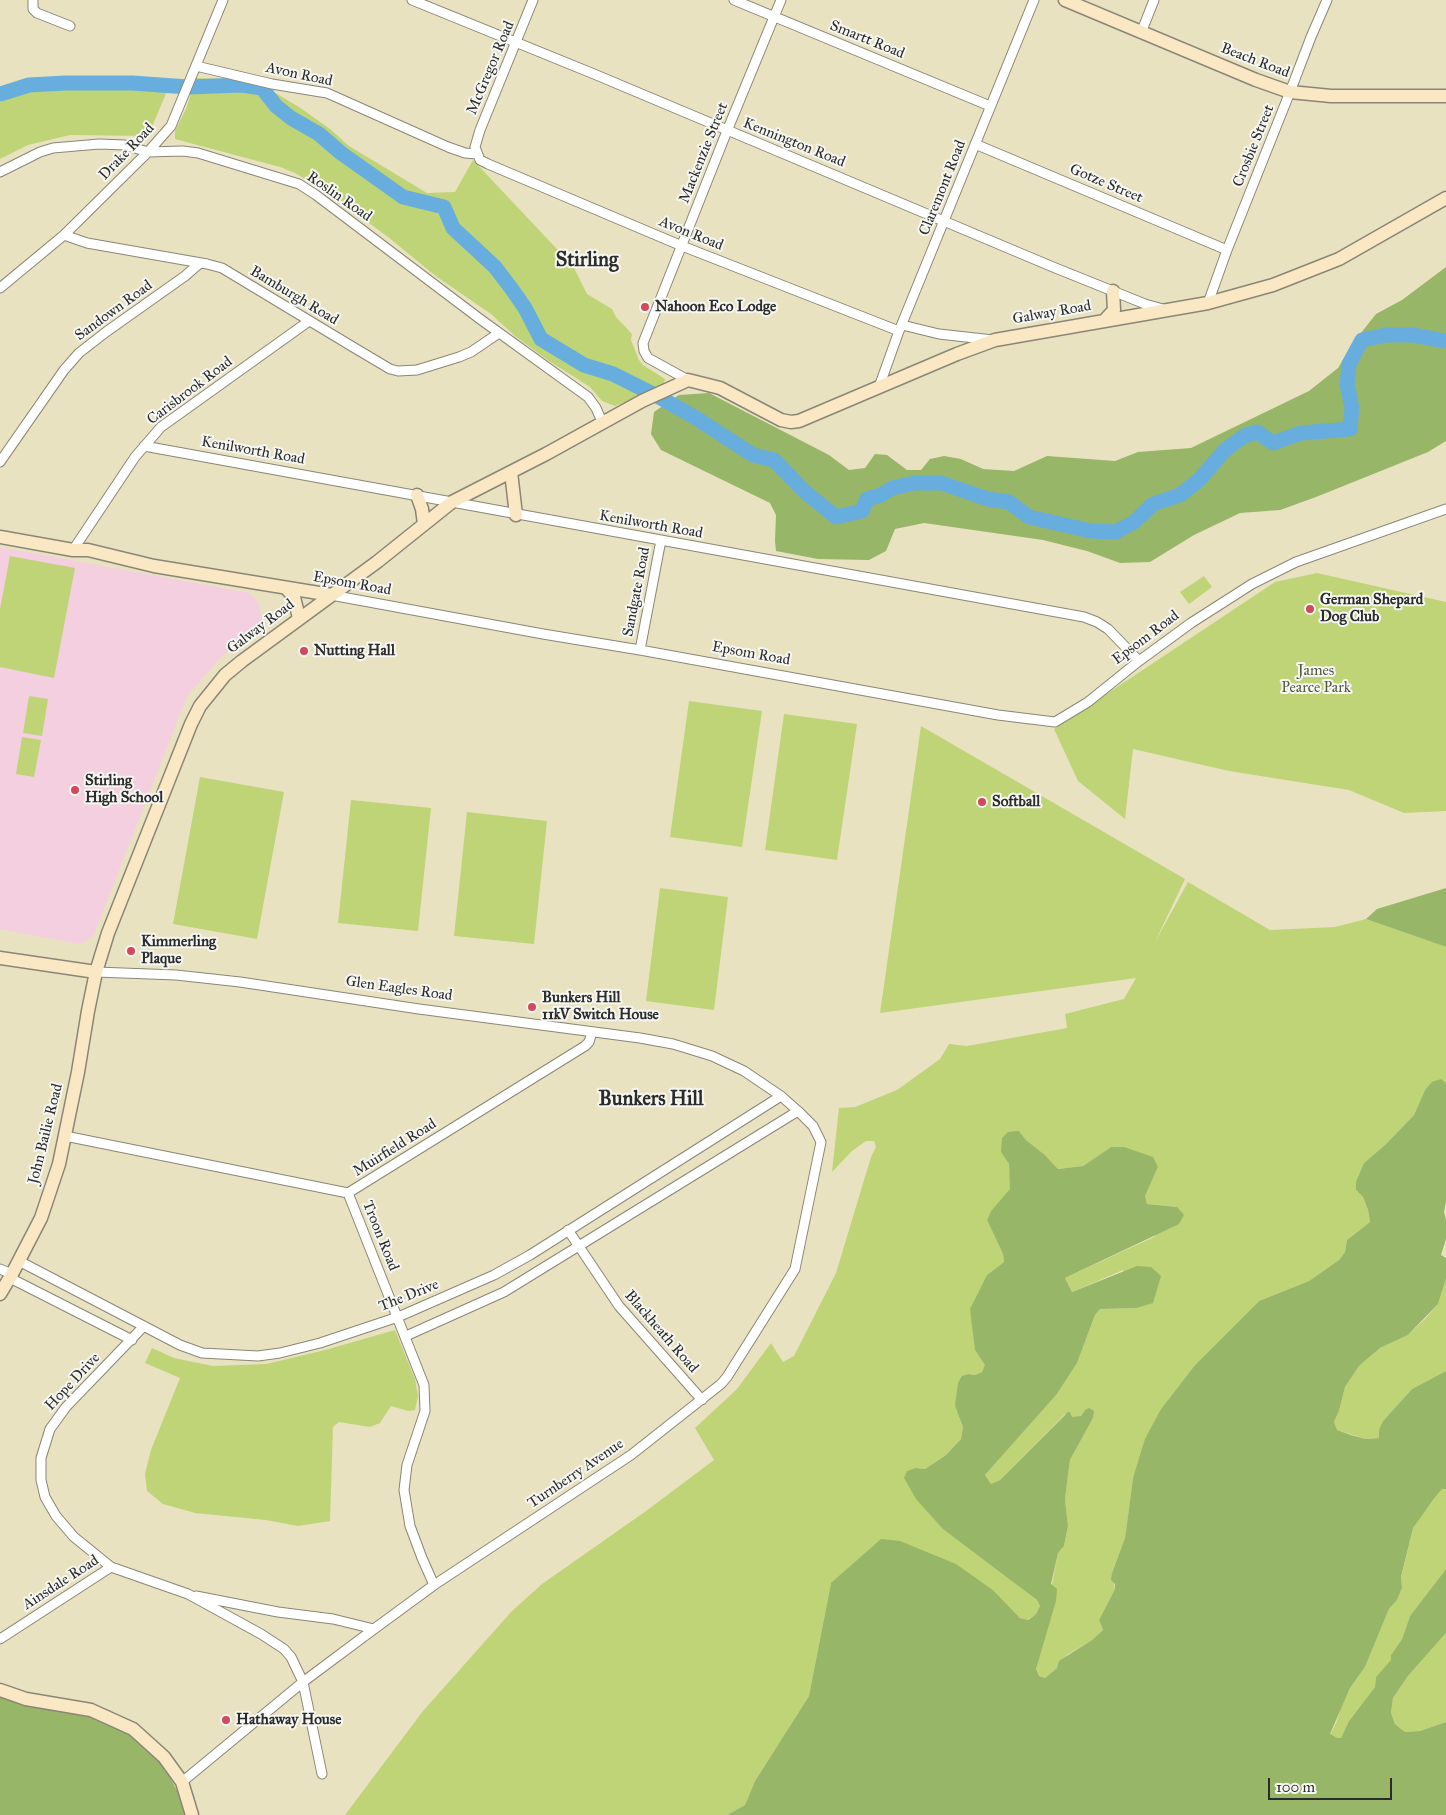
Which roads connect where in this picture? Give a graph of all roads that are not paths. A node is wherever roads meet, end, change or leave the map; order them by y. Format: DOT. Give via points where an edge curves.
graph roads {
  1 [pos="33,0"];
  2 [pos="223,0"];
  3 [pos="412,0"];
  4 [pos="533,0"];
  5 [pos="734,0"];
  6 [pos="780,0"];
  7 [pos="1034,0"];
  8 [pos="1065,0"];
  9 [pos="1154,0"];
  10 [pos="1327,0"];
  11 [pos="774,16"];
  12 [pos="70,26"];
  13 [pos="1141,33"];
  14 [pos="516,43"];
  15 [pos="196,66"];
  16 [pos="1290,92"];
  17 [pos="1446,96"];
  18 [pos="990,106"];
  19 [pos="727,131"];
  20 [pos="975,144"];
  21 [pos="476,150"];
  22 [pos="148,152"];
  23 [pos="0,172"];
  24 [pos="1446,198"];
  25 [pos="945,220"];
  26 [pos="64,235"];
  27 [pos="682,246"];
  28 [pos="1227,250"];
  29 [pos="200,263"];
  30 [pos="0,288"];
  31 [pos="1113,290"];
  32 [pos="1208,303"];
  33 [pos="1166,310"];
  34 [pos="309,321"];
  35 [pos="1104,321"];
  36 [pos="900,328"];
  37 [pos="499,333"];
  38 [pos="995,340"];
  39 [pos="688,380"];
  40 [pos="879,387"];
  41 [pos="603,424"];
  42 [pos="144,446"];
  43 [pos="0,462"];
  44 [pos="511,472"];
  45 [pos="417,494"];
  46 [pos="452,502"];
  47 [pos="1446,509"];
  48 [pos="516,515"];
  49 [pos="424,524"];
  50 [pos="0,537"];
  51 [pos="661,540"];
  52 [pos="73,550"];
  53 [pos="287,589"];
  54 [pos="331,595"];
  55 [pos="299,618"];
  56 [pos="640,650"];
  57 [pos="1139,661"];
  58 [pos="0,958"];
  59 [pos="96,972"];
  60 [pos="592,1032"];
  61 [pos="781,1096"];
  62 [pos="798,1111"];
  63 [pos="65,1136"];
  64 [pos="348,1193"];
  65 [pos="568,1230"];
  66 [pos="579,1247"];
  67 [pos="19,1261"];
  68 [pos="7,1274"];
  69 [pos="0,1294"];
  70 [pos="398,1317"];
  71 [pos="144,1326"];
  72 [pos="406,1336"];
  73 [pos="132,1340"];
  74 [pos="702,1400"];
  75 [pos="111,1567"];
  76 [pos="434,1585"];
  77 [pos="188,1594"];
  78 [pos="374,1629"];
  79 [pos="0,1638"];
  80 [pos="303,1682"];
  81 [pos="0,1690"];
  82 [pos="322,1774"];
  83 [pos="182,1782"];
  84 [pos="192,1815"];
  1 -- 12 [label="street" via="37,14"];
  2 -- 15 [label="street, Drake Road"];
  3 -- 14 [label="street, Kennington Road"];
  4 -- 14 [label="street, McGregor Road"];
  5 -- 11 [label="street, Smartt Road"];
  6 -- 11 [label="street, Mackenzie Street"];
  7 -- 18 [label="street, Claremont Road"];
  8 -- 13 [label="street, Beach Road"];
  9 -- 13 [label="street"];
  10 -- 16 [label="street, Crosbie Street"];
  11 -- 18 [label="street, Smartt Road"];
  11 -- 19 [label="street, Mackenzie Street"];
  13 -- 16 [label="street, Beach Road"];
  14 -- 19 [label="street, Kennington Road"];
  14 -- 21 [label="street, McGregor Road" via="480,130"];
  15 -- 21 [label="street, Avon Road" via="327,93 448,147 465,153"];
  15 -- 22 [label="street, Drake Road" via="171,126"];
  16 -- 17 [label="street, Beach Road" via="1332,96"];
  16 -- 28 [label="street, Crosbie Street"];
  18 -- 20 [label="street, Claremont Road"];
  19 -- 25 [label="street, Kennington Road"];
  19 -- 27 [label="street, Mackenzie Street"];
  20 -- 25 [label="street, Claremont Road"];
  20 -- 28 [label="street, Gotze Street"];
  21 -- 27 [label="street, Avon Road" via="480,160 488,164"];
  22 -- 23 [label="street, Roslin Road" via="99,144 53,148"];
  22 -- 26 [label="street, Drake Road"];
  22 -- 37 [label="street, Roslin Road" via="198,153 299,184"];
  24 -- 32 [label="street, Galway Road" via="1325,265 1273,285"];
  25 -- 31 [label="street, Kennington Road"];
  25 -- 36 [label="street, Claremont Road"];
  26 -- 29 [label="street, Bamburgh Road" via="87,243"];
  26 -- 30 [label="street, Drake Road"];
  27 -- 36 [label="street, Avon Road"];
  27 -- 39 [label="street, Mackenzie Street" via="643,348 648,358"];
  28 -- 32 [label="street, Crosbie Street"];
  29 -- 34 [label="street, Bamburgh Road" via="222,268"];
  29 -- 43 [label="street, Sandown Road" via="79,353"];
  31 -- 33 [label="street, Kennington Road"];
  31 -- 35 [label="street" via="1114,310"];
  32 -- 33 [label="street, Galway Road"];
  33 -- 35 [label="street, Galway Road"];
  34 -- 37 [label="street, Bamburgh Road" via="398,372 417,370 459,357"];
  34 -- 42 [label="street, Carisbrook Road" via="179,413"];
  35 -- 38 [label="street, Galway Road"];
  36 -- 38 [label="street, Avon Road"];
  36 -- 40 [label="street, Claremont Road"];
  37 -- 41 [label="street, Roslin Road" via="588,397"];
  38 -- 40 [label="street, Galway Road"];
  39 -- 40 [label="street, Galway Road" via="720,388 781,420 791,422"];
  39 -- 41 [label="street, Galway Road"];
  41 -- 44 [label="street, Galway Road"];
  42 -- 45 [label="street, Kenilworth Road"];
  42 -- 52 [label="street, Carisbrook Road"];
  44 -- 46 [label="street, Galway Road"];
  44 -- 48 [label="street"];
  45 -- 46 [label="street, Kenilworth Road"];
  45 -- 49 [label="street"];
  46 -- 48 [label="street, Kenilworth Road"];
  46 -- 49 [label="street, Galway Road"];
  47 -- 57 [label="street, Epsom Road" via="1274,572 1232,596"];
  48 -- 51 [label="street, Kenilworth Road"];
  49 -- 54 [label="street, Galway Road"];
  50 -- 52 [label="street, Epsom Road"];
  51 -- 56 [label="street, Sandgate Road"];
  51 -- 57 [label="street, Kenilworth Road" via="1084,617 1108,629"];
  52 -- 53 [label="street, Epsom Road" via="88,550 154,566"];
  53 -- 54 [label="street, Epsom Road"];
  53 -- 55 [label="street" via="294,597"];
  54 -- 55 [label="street, Galway Road"];
  54 -- 56 [label="street, Epsom Road"];
  55 -- 59 [label="street, Galway Road" via="225,675 200,706 108,933"];
  56 -- 57 [label="street, Epsom Road" via="998,715 1055,722 1088,702"];
  58 -- 59 [label="street, Glen Eagles Road"];
  59 -- 60 [label="street, Glen Eagles Road" via="176,975 240,982"];
  59 -- 63 [label="street, John Bailie Road"];
  60 -- 61 [label="street, Glen Eagles Road" via="673,1044 712,1056 744,1071"];
  60 -- 64 [label="street, Muirfield Road" via="585,1046"];
  61 -- 62 [label="street, Turnberry Avenue"];
  61 -- 65 [label="street, The Drive"];
  62 -- 66 [label="street"];
  62 -- 74 [label="street, Turnberry Avenue" via="813,1126 821,1142 795,1269 728,1377"];
  63 -- 64 [label="street, Muirfield Road"];
  63 -- 67 [label="street, John Bailie Road" via="40,1218"];
  64 -- 70 [label="street, Troon Road"];
  65 -- 66 [label="street, Blackheath Road"];
  65 -- 70 [label="street, The Drive" via="494,1274"];
  66 -- 72 [label="street" via="504,1292"];
  66 -- 74 [label="street, Blackheath Road" via="619,1306"];
  67 -- 68 [label="street, John Bailie Road"];
  67 -- 71 [label="street, The Drive"];
  68 -- 69 [label="street, John Bailie Road"];
  68 -- 73 [label="street"];
  70 -- 71 [label="street, The Drive" via="320,1343 258,1356 202,1353"];
  70 -- 72 [label="street, Troon Road"];
  71 -- 73 [label="street, Hope Drive"];
  72 -- 76 [label="street, Troon Road" via="426,1395 425,1412 407,1465 404,1490 410,1526"];
  73 -- 75 [label="street, Hope Drive" via="66,1406 50,1430 41,1458 40,1480 56,1516 74,1537"];
  74 -- 76 [label="street, Turnberry Avenue" via="631,1455"];
  75 -- 77 [label="street, Hope Drive"];
  75 -- 79 [label="street, Ainsdale Road"];
  76 -- 78 [label="street, Turnberry Avenue"];
  77 -- 78 [label="street, Hope Drive"];
  77 -- 80 [label="street, Hope Drive" via="276,1643 291,1657"];
  78 -- 80 [label="street, Turnberry Avenue"];
  80 -- 82 [label="street, Hope Drive"];
  80 -- 83 [label="street, Turnberry Avenue"];
  81 -- 83 [label="street" via="26,1699 91,1710 133,1729 164,1758"];
  83 -- 84 [label="street"];
}
